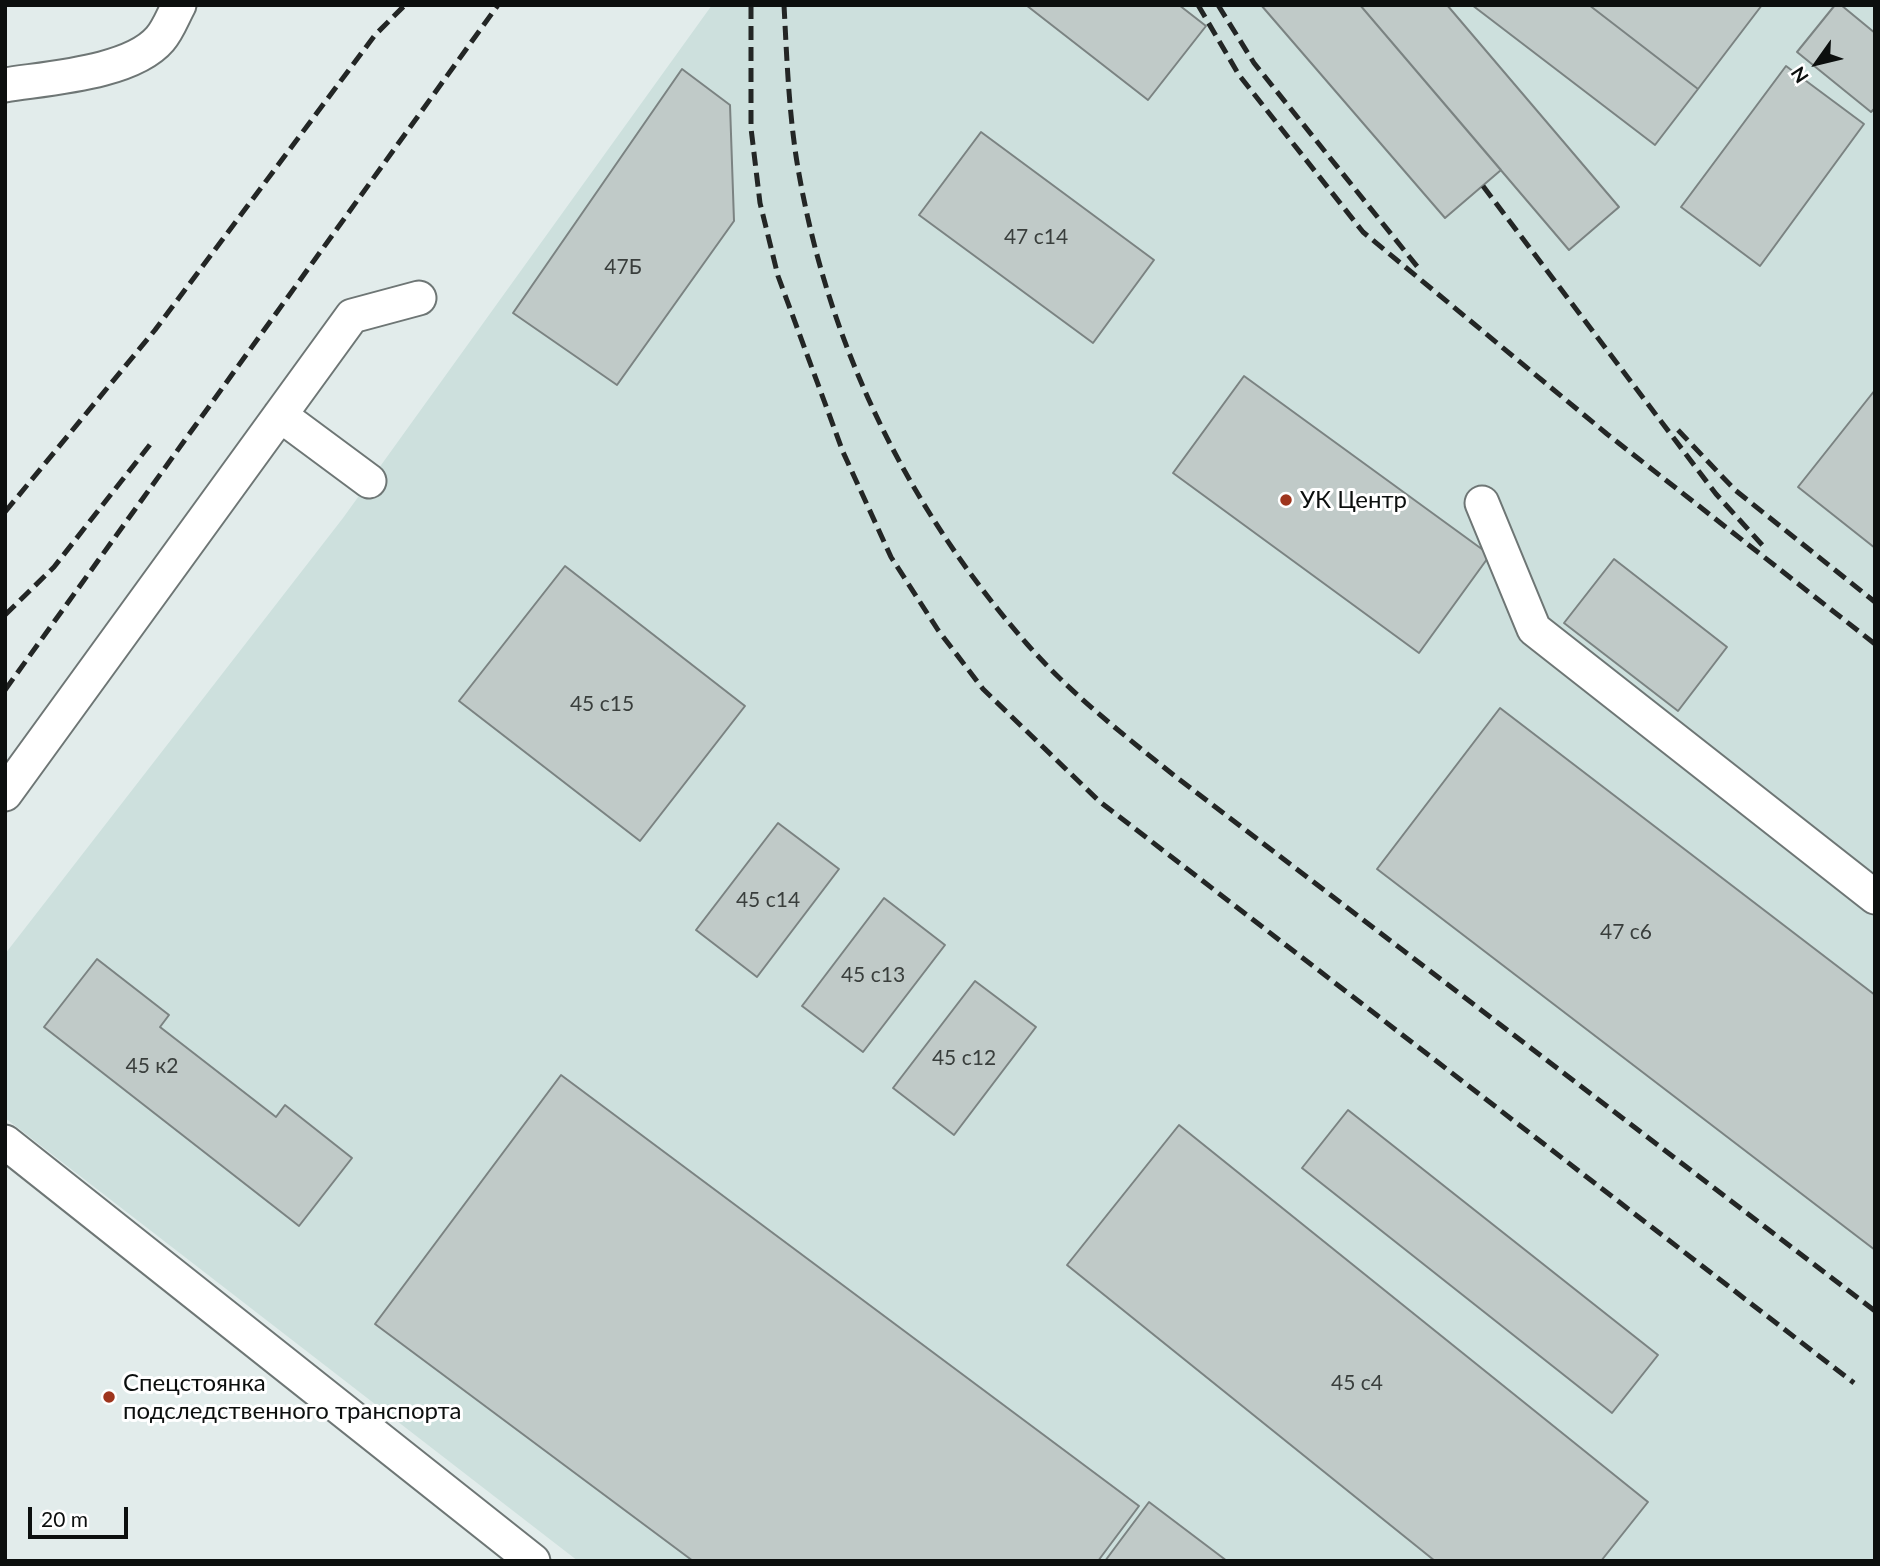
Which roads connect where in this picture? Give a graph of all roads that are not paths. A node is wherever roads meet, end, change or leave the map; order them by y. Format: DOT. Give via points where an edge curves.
graph roads {
  1 [pos="179,5"];
  2 [pos="6,80"];
  3 [pos="419,298"];
  4 [pos="280,415"];
  5 [pos="369,481"];
  6 [pos="1482,503"];
  7 [pos="5,794"];
  8 [pos="1875,897"];
  9 [pos="5,1142"];
  10 [pos="533,1561"];
  1 -- 2 [label="street" via="160,40 132,59 102,68"];
  3 -- 4 [label="street" via="352,316"];
  4 -- 5 [label="street"];
  4 -- 7 [label="street"];
  6 -- 8 [label="street" via="1534,629"];
  9 -- 10 [label="street"];
}
